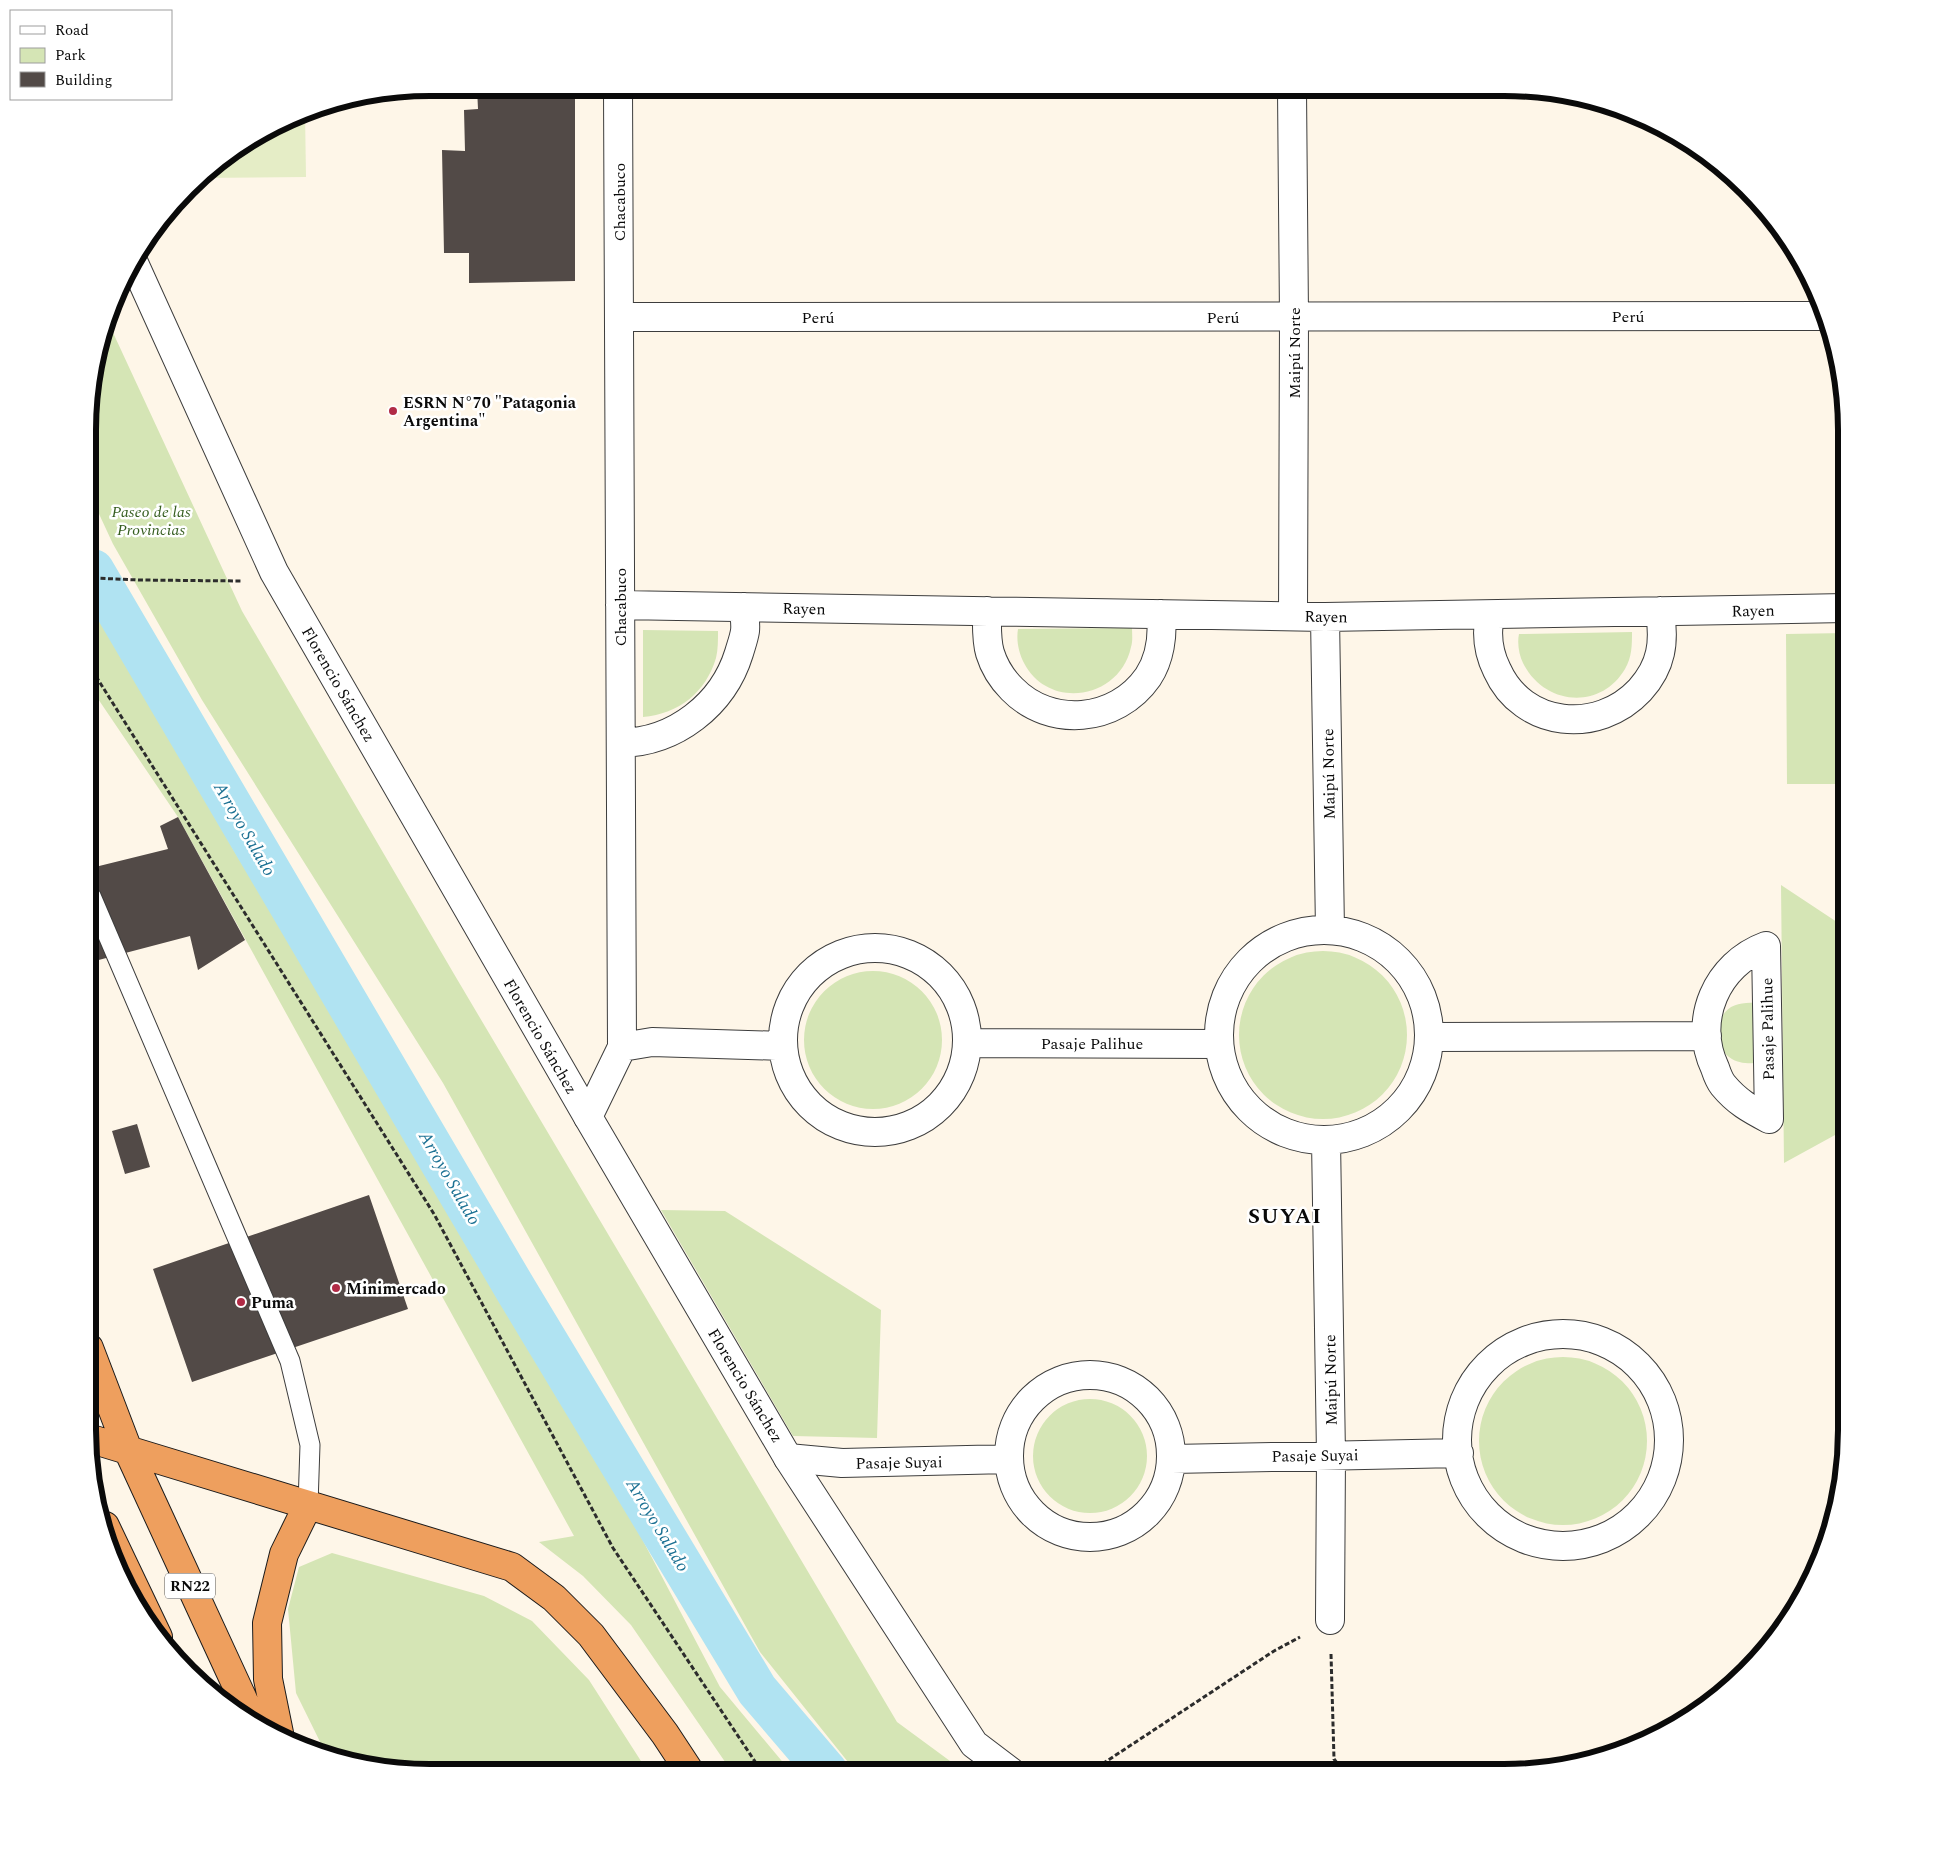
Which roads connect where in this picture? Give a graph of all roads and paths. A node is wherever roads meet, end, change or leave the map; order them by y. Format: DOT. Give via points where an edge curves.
graph roads {
  1 [pos="618,96"];
  2 [pos="1292,96"];
  3 [pos="137,270"];
  4 [pos="1817,316"];
  5 [pos="619,317"];
  6 [pos="1294,317"];
  7 [pos="96,578"];
  8 [pos="250,581"];
  9 [pos="620,606"];
  10 [pos="744,607"];
  11 [pos="1838,608"];
  12 [pos="987,611"];
  13 [pos="1660,612"];
  14 [pos="1161,614"];
  15 [pos="1490,615"];
  16 [pos="1293,616"];
  17 [pos="1325,617"];
  18 [pos="96,676"];
  19 [pos="621,743"];
  20 [pos="96,908"];
  21 [pos="1330,930"];
  22 [pos="1707,1036"];
  23 [pos="1429,1037"];
  24 [pos="966,1043"];
  25 [pos="1218,1044"];
  26 [pos="783,1046"];
  27 [pos="622,1047"];
  28 [pos="588,1117"];
  29 [pos="1326,1140"];
  30 [pos="96,1366"];
  31 [pos="96,1441"];
  32 [pos="128,1450"];
  33 [pos="1458,1453"];
  34 [pos="1331,1455"];
  35 [pos="788,1458"];
  36 [pos="1009,1459"];
  37 [pos="1172,1459"];
  38 [pos="308,1505"];
  39 [pos="1330,1620"];
  40 [pos="248,1710"];
  41 [pos="278,1727"];
  42 [pos="685,1764"];
  43 [pos="757,1764"];
  44 [pos="1000,1764"];
  45 [pos="1102,1764"];
  46 [pos="1338,1764"];
  1 -- 5 [label="street, Chacabuco"];
  2 -- 6 [label="street, Maipú Norte"];
  3 -- 28 [label="street, Florencio Sánchez" via="274,572"];
  4 -- 6 [label="street, Perú"];
  5 -- 6 [label="street, Perú"];
  5 -- 9 [label="street, Chacabuco"];
  6 -- 16 [label="street, Maipú Norte"];
  7 -- 8 [label="path"];
  9 -- 10 [label="street, Rayen"];
  9 -- 19 [label="street, Chacabuco"];
  10 -- 12 [label="street, Rayen"];
  10 -- 19 [label="street" via="745,632 734,670 710,704 678,729 639,742"];
  11 -- 13 [label="street, Rayen"];
  12 -- 14 [label="street, Rayen"];
  12 -- 14 [label="street" via="990,653 1002,679 1023,700 1048,713 1076,716 1104,711 1129,697 1148,676 1160,650"];
  13 -- 15 [label="street, Rayen"];
  13 -- 15 [label="street" via="1660,654 1649,680 1630,701 1605,715 1576,720 1549,717 1524,704 1502,683 1490,657 1487,628"];
  14 -- 16 [label="street, Rayen"];
  15 -- 17 [label="street, Rayen"];
  16 -- 17 [label="street, Rayen"];
  17 -- 21 [label="street, Maipú Norte"];
  18 -- 43 [label="path" via="434,1214 613,1548"];
  19 -- 27 [label="street, Chacabuco"];
  20 -- 38 [label="lane" via="290,1361 310,1444"];
  21 -- 23 [label="street" via="1348,931 1380,945 1406,968 1424,998"];
  21 -- 25 [label="street" via="1314,929 1280,938 1251,956 1229,985 1218,1018"];
  22 -- 22 [label="street, Pasaje Palihue" via="1709,1056 1722,1084 1742,1106 1769,1119 1766,946 1750,952 1728,972 1712,997"];
  22 -- 23 [label="street"];
  23 -- 29 [label="street" via="1425,1066 1410,1097 1386,1121 1355,1136"];
  24 -- 25 [label="street, Pasaje Palihue"];
  24 -- 26 [label="street" via="966,1058 954,1087 934,1111 907,1126 876,1132 845,1128 819,1114 798,1092 785,1064"];
  24 -- 26 [label="street" via="967,1027 958,997 939,972 913,955 884,947 854,949 826,961 803,980 788,1006"];
  25 -- 29 [label="street" via="1218,1054 1231,1087 1254,1115 1284,1134"];
  26 -- 27 [label="street" via="652,1042"];
  27 -- 28 [label="street, Chacabuco"];
  28 -- 35 [label="street, Florencio Sánchez"];
  29 -- 34 [label="street, Maipú Norte"];
  30 -- 32 [label="highway, RN22"];
  31 -- 32 [label="highway"];
  32 -- 38 [label="highway"];
  32 -- 40 [label="highway, RN22"];
  33 -- 33 [label="street" via="1471,1493 1493,1520 1522,1539 1557,1546 1592,1542 1623,1528 1649,1503 1665,1472 1670,1438 1663,1404 1646,1373 1623,1352 1594,1338 1563,1334 1531,1339 1503,1353 1480,1374 1464,1401 1457,1432"];
  33 -- 34 [label="street, Pasaje Suyai"];
  34 -- 37 [label="street, Pasaje Suyai"];
  34 -- 39 [label="street, Maipú Norte"];
  35 -- 36 [label="street, Pasaje Suyai" via="842,1463"];
  35 -- 44 [label="street, Florencio Sánchez" via="974,1744"];
  36 -- 37 [label="street" via="1017,1492 1033,1514 1056,1530 1082,1537 1110,1535 1135,1524 1156,1505 1168,1480"];
  36 -- 37 [label="street" via="1010,1438 1020,1414 1037,1394 1059,1380 1085,1374 1111,1377 1135,1388 1155,1405 1167,1428"];
  38 -- 41 [label="highway" via="284,1554 267,1623 268,1679"];
  38 -- 42 [label="highway" via="512,1567 554,1598 591,1635"];
  39 -- 45 [label="path" via="1274,1651"];
  39 -- 46 [label="path" via="1334,1759"];
}
